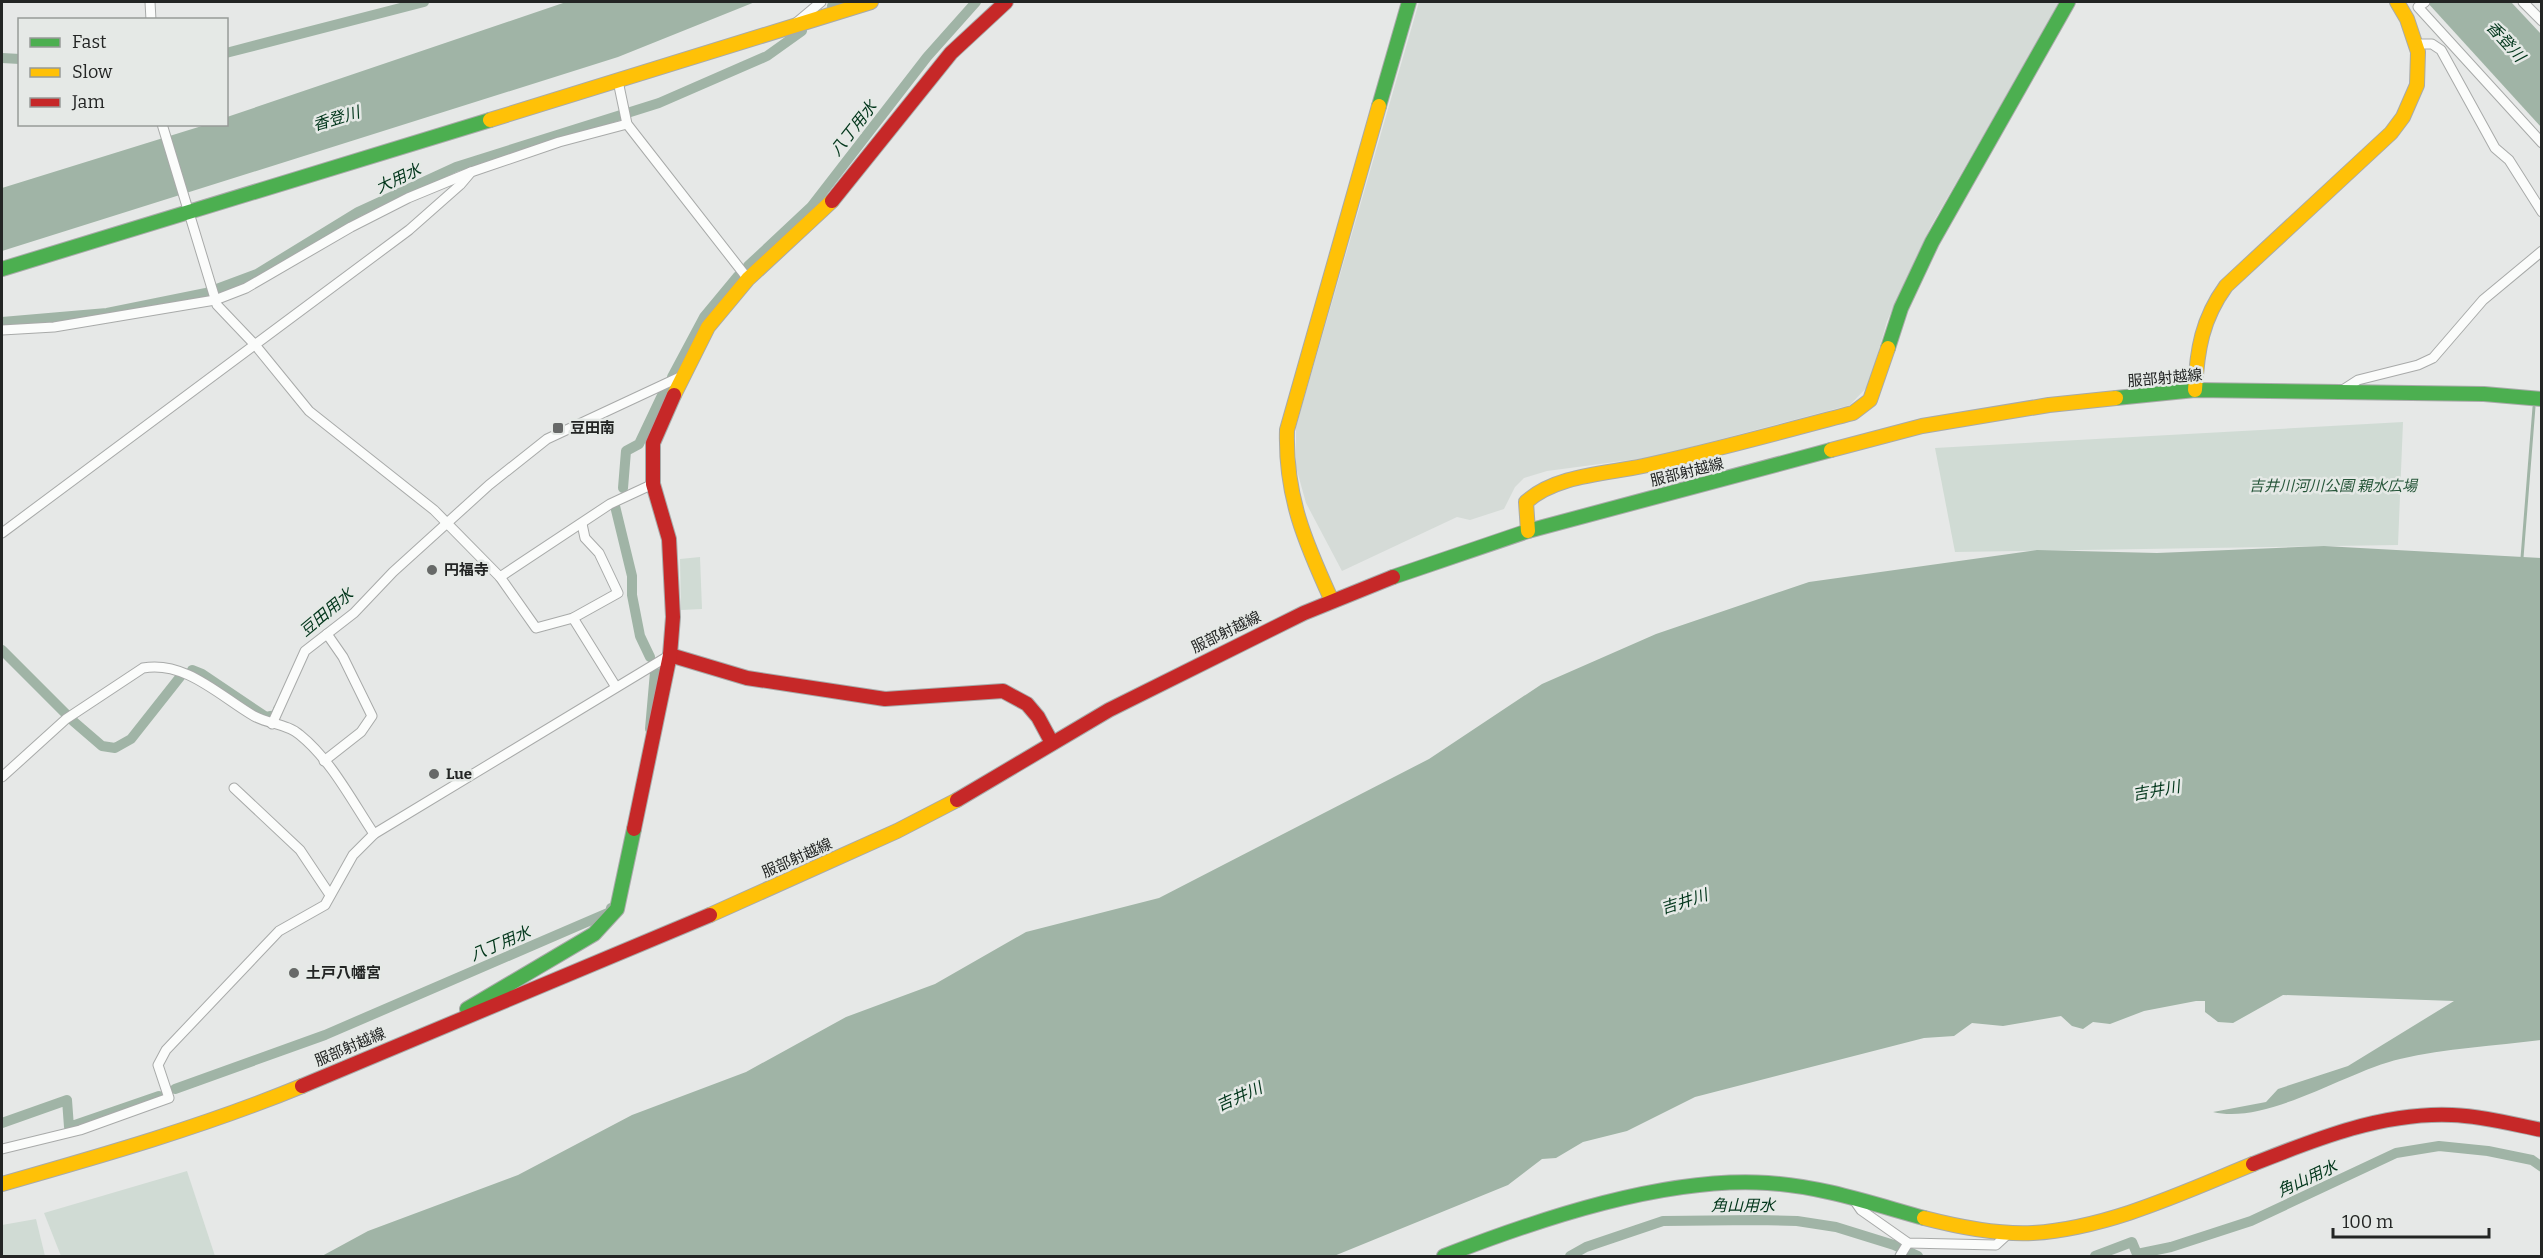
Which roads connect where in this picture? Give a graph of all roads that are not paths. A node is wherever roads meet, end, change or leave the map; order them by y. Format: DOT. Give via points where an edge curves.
graph roads {
  1 [pos="150,2"];
  2 [pos="821,2"];
  3 [pos="870,2"];
  4 [pos="1006,2"];
  5 [pos="1409,2"];
  6 [pos="2068,2"];
  7 [pos="2397,2"];
  8 [pos="2425,2"];
  9 [pos="2523,2"];
  10 [pos="151,18"];
  11 [pos="2541,21"];
  12 [pos="794,25"];
  13 [pos="2418,44"];
  14 [pos="2467,60"];
  15 [pos="2452,71"];
  16 [pos="618,81"];
  17 [pos="626,121"];
  18 [pos="162,128"];
  19 [pos="2541,143"];
  20 [pos="471,172"];
  21 [pos="187,208"];
  22 [pos="2541,212"];
  23 [pos="2541,251"];
  24 [pos="2,269"];
  25 [pos="748,279"];
  26 [pos="213,294"];
  27 [pos="2,330"];
  28 [pos="256,346"];
  29 [pos="682,376"];
  30 [pos="2195,390"];
  31 [pos="2341,391"];
  32 [pos="2541,399"];
  33 [pos="653,483"];
  34 [pos="447,522"];
  35 [pos="582,524"];
  36 [pos="1528,531"];
  37 [pos="2,533"];
  38 [pos="501,577"];
  39 [pos="1332,601"];
  40 [pos="573,618"];
  41 [pos="327,634"];
  42 [pos="670,655"];
  43 [pos="616,687"];
  44 [pos="272,724"];
  45 [pos="1052,743"];
  46 [pos="324,761"];
  47 [pos="2,777"];
  48 [pos="234,788"];
  49 [pos="374,834"];
  50 [pos="330,895"];
  51 [pos="446,1026"];
  52 [pos="2541,1130"];
  53 [pos="2,1149"];
  54 [pos="2,1184"];
  55 [pos="1852,1197"];
  56 [pos="2008,1234"];
  57 [pos="1908,1243"];
  58 [pos="1444,1257"];
  59 [pos="1899,1257"];
  1 -- 10 [label="street"];
  2 -- 12 [label="street"];
  3 -- 12 [label="street"];
  4 -- 25 [label="street" via="951,53 833,200"];
  5 -- 39 [label="street" via="1287,430 1287,485 1296,518"];
  6 -- 36 [label="street" via="1932,242 1901,308 1870,400 1853,412 1642,466 1597,473 1538,491 1526,502"];
  7 -- 13 [label="street"];
  8 -- 14 [label="street" via="2418,8"];
  9 -- 11 [label="street"];
  12 -- 16 [label="street"];
  13 -- 15 [label="street" via="2433,44 2441,50"];
  13 -- 30 [label="street" via="2420,68 2408,112 2391,133 2214,301 2197,344"];
  14 -- 15 [label="street"];
  14 -- 19 [label="street"];
  15 -- 22 [label="street" via="2495,148 2509,160"];
  16 -- 17 [label="street"];
  16 -- 21 [label="street"];
  17 -- 20 [label="street"];
  17 -- 25 [label="street"];
  18 -- 21 [label="street"];
  20 -- 26 [label="street" via="351,227 246,288"];
  20 -- 28 [label="street" via="409,230"];
  21 -- 24 [label="street"];
  21 -- 26 [label="street"];
  23 -- 31 [label="street" via="2483,300 2433,358 2358,380"];
  25 -- 29 [label="street" via="708,327"];
  26 -- 27 [label="street" via="64,325"];
  26 -- 28 [label="street"];
  28 -- 34 [label="street" via="309,411"];
  28 -- 37 [label="street"];
  29 -- 33 [label="street" via="653,443"];
  29 -- 34 [label="street" via="547,439"];
  30 -- 31 [label="street, 服部射越線"];
  30 -- 36 [label="street, 服部射越線" via="2049,405 1922,426"];
  31 -- 32 [label="street, 服部射越線"];
  33 -- 35 [label="street" via="610,504"];
  33 -- 42 [label="street" via="669,539 673,617"];
  34 -- 38 [label="street"];
  34 -- 41 [label="street" via="354,613"];
  35 -- 38 [label="street"];
  35 -- 40 [label="street" via="585,538 599,553 618,593"];
  36 -- 39 [label="street, 服部射越線"];
  38 -- 40 [label="street" via="536,628"];
  39 -- 45 [label="street, 服部射越線" via="1184,671"];
  40 -- 43 [label="street"];
  41 -- 44 [label="street" via="305,651"];
  41 -- 46 [label="street" via="372,716 361,732"];
  42 -- 43 [label="street"];
  42 -- 45 [label="street" via="747,678 885,699 1003,691 1019,695 1032,707"];
  42 -- 51 [label="street" via="617,909 594,934 464,1011"];
  43 -- 49 [label="street"];
  44 -- 46 [label="street" via="300,734"];
  44 -- 47 [label="street" via="208,684 155,666 143,668 66,719"];
  45 -- 51 [label="street, 服部射越線" via="897,831 686,926"];
  46 -- 49 [label="street"];
  48 -- 50 [label="street" via="300,850"];
  49 -- 50 [label="street" via="353,855"];
  50 -- 53 [label="street" via="325,905 279,931 166,1050 158,1065 169,1098 80,1130"];
  51 -- 54 [label="street, 服部射越線" via="241,1111"];
  52 -- 56 [label="street" via="2450,1115 2363,1125 2094,1221 2066,1229"];
  55 -- 56 [label="street" via="1969,1228"];
  55 -- 57 [label="street" via="1861,1210"];
  55 -- 58 [label="street" via="1752,1180 1694,1184 1605,1202"];
  56 -- 57 [label="street" via="1996,1245"];
  57 -- 59 [label="street"];
}
